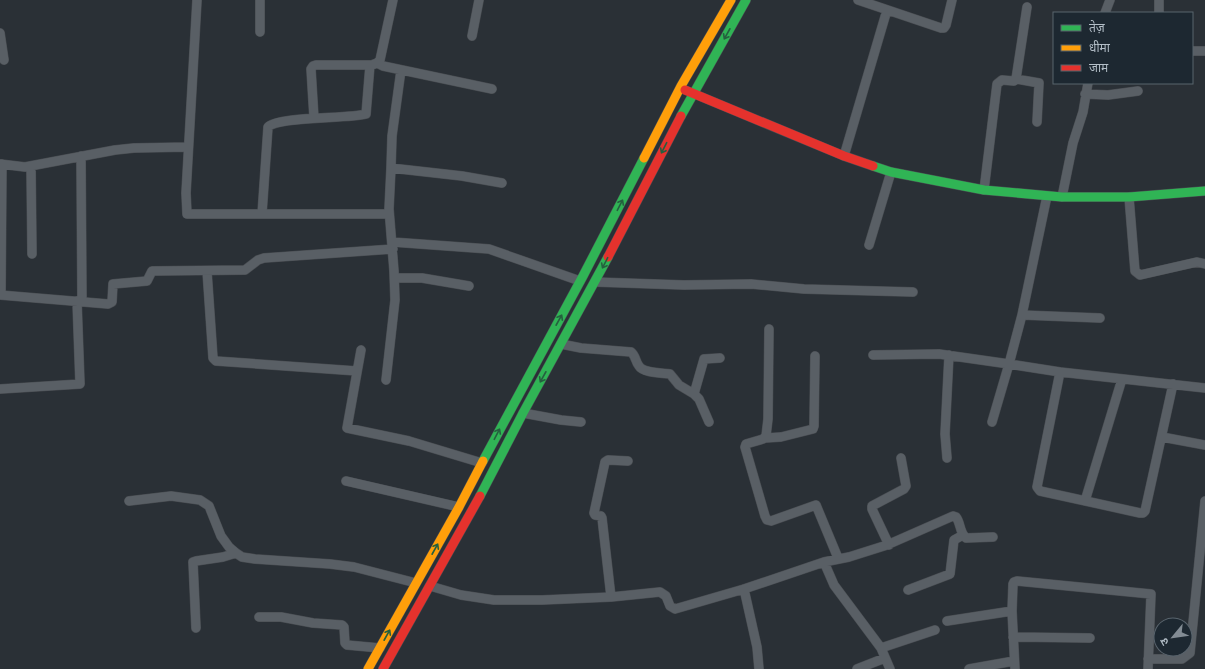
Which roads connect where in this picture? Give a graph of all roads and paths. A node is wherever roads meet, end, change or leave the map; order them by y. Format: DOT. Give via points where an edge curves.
graph roads {
  1 [pos="197,0"];
  2 [pos="260,0"];
  3 [pos="392,0"];
  4 [pos="479,0"];
  5 [pos="729,0"];
  6 [pos="746,0"];
  7 [pos="858,0"];
  8 [pos="952,0"];
  9 [pos="1110,0"];
  10 [pos="1159,0"];
  11 [pos="1027,7"];
  12 [pos="887,10"];
  13 [pos="1105,12"];
  14 [pos="1159,12"];
  15 [pos="260,32"];
  16 [pos="0,33"];
  17 [pos="472,36"];
  18 [pos="1205,50"];
  19 [pos="1193,51"];
  20 [pos="4,60"];
  21 [pos="373,64"];
  22 [pos="401,70"];
  23 [pos="1016,79"];
  24 [pos="1088,84"];
  25 [pos="680,88"];
  26 [pos="492,89"];
  27 [pos="1138,91"];
  28 [pos="693,93"];
  29 [pos="1085,94"];
  30 [pos="314,118"];
  31 [pos="1037,122"];
  32 [pos="188,147"];
  33 [pos="81,156"];
  34 [pos="844,156"];
  35 [pos="1,164"];
  36 [pos="31,166"];
  37 [pos="391,168"];
  38 [pos="891,172"];
  39 [pos="502,183"];
  40 [pos="984,190"];
  41 [pos="1205,191"];
  42 [pos="1047,196"];
  43 [pos="1062,197"];
  44 [pos="1129,197"];
  45 [pos="262,214"];
  46 [pos="389,214"];
  47 [pos="869,245"];
  48 [pos="392,246"];
  49 [pos="32,254"];
  50 [pos="1205,264"];
  51 [pos="207,270"];
  52 [pos="395,278"];
  53 [pos="580,281"];
  54 [pos="595,282"];
  55 [pos="469,286"];
  56 [pos="913,292"];
  57 [pos="0,295"];
  58 [pos="79,302"];
  59 [pos="1022,315"];
  60 [pos="1100,318"];
  61 [pos="769,329"];
  62 [pos="561,344"];
  63 [pos="361,350"];
  64 [pos="873,355"];
  65 [pos="949,355"];
  66 [pos="815,356"];
  67 [pos="720,358"];
  68 [pos="1009,364"];
  69 [pos="357,371"];
  70 [pos="1060,372"];
  71 [pos="1122,379"];
  72 [pos="386,380"];
  73 [pos="1173,384"];
  74 [pos="1205,388"];
  75 [pos="0,389"];
  76 [pos="694,394"];
  77 [pos="523,413"];
  78 [pos="581,422"];
  79 [pos="709,422"];
  80 [pos="992,422"];
  81 [pos="1162,437"];
  82 [pos="765,438"];
  83 [pos="1205,445"];
  84 [pos="901,458"];
  85 [pos="947,458"];
  86 [pos="628,461"];
  87 [pos="482,463"];
  88 [pos="346,481"];
  89 [pos="129,501"];
  90 [pos="1085,501"];
  91 [pos="1205,501"];
  92 [pos="459,507"];
  93 [pos="963,535"];
  94 [pos="993,537"];
  95 [pos="889,545"];
  96 [pos="236,553"];
  97 [pos="838,558"];
  98 [pos="824,562"];
  99 [pos="416,583"];
  100 [pos="430,586"];
  101 [pos="744,589"];
  102 [pos="908,590"];
  103 [pos="611,598"];
  104 [pos="1012,611"];
  105 [pos="259,616"];
  106 [pos="947,621"];
  107 [pos="196,628"];
  108 [pos="935,630"];
  109 [pos="1013,637"];
  110 [pos="1090,638"];
  111 [pos="380,648"];
  112 [pos="881,648"];
  113 [pos="885,658"];
  114 [pos="1148,659"];
  115 [pos="1015,665"];
  116 [pos="368,669"];
  117 [pos="384,669"];
  118 [pos="759,669"];
  119 [pos="857,669"];
  120 [pos="890,669"];
  121 [pos="969,669"];
  122 [pos="1148,669"];
  1 -- 32 [label="street"];
  2 -- 15 [label="street"];
  3 -- 21 [label="street" via="380,60"];
  4 -- 17 [label="street"];
  5 -- 25 [label="main road"];
  6 -- 28 [label="main road, one-way"];
  7 -- 12 [label="street"];
  8 -- 12 [label="street" via="944,28"];
  9 -- 13 [label="street"];
  10 -- 14 [label="street"];
  11 -- 23 [label="street"];
  12 -- 34 [label="street"];
  16 -- 20 [label="street"];
  18 -- 19 [label="street"];
  21 -- 22 [label="street"];
  21 -- 30 [label="street" via="366,114"];
  21 -- 30 [label="street" via="313,66 311,69"];
  22 -- 26 [label="street"];
  22 -- 37 [label="street" via="392,136"];
  23 -- 31 [label="street" via="1039,83"];
  23 -- 40 [label="street" via="1002,80 997,84"];
  24 -- 29 [label="street"];
  25 -- 28 [label="main road"];
  53 -- 25 [label="main road, one-way"];
  27 -- 29 [label="street" via="1108,95"];
  28 -- 34 [label="main road"];
  28 -- 54 [label="main road, one-way"];
  29 -- 43 [label="street"];
  30 -- 45 [label="street" via="274,123 268,127"];
  32 -- 33 [label="street" via="134,148"];
  32 -- 45 [label="street" via="187,214"];
  33 -- 36 [label="street"];
  33 -- 58 [label="street"];
  34 -- 38 [label="main road"];
  35 -- 36 [label="street"];
  35 -- 57 [label="street"];
  36 -- 49 [label="street"];
  37 -- 39 [label="street"];
  37 -- 46 [label="street"];
  38 -- 40 [label="main road"];
  38 -- 47 [label="street"];
  40 -- 42 [label="main road"];
  41 -- 44 [label="main road"];
  42 -- 43 [label="main road"];
  42 -- 59 [label="street"];
  43 -- 44 [label="main road"];
  44 -- 50 [label="street" via="1135,271 1138,274 1198,262"];
  45 -- 46 [label="street"];
  46 -- 48 [label="street"];
  48 -- 51 [label="street" via="264,258 245,270"];
  48 -- 52 [label="street"];
  48 -- 53 [label="street" via="489,249"];
  51 -- 58 [label="street" via="152,271 147,281 114,284 110,303"];
  51 -- 69 [label="street" via="213,358 216,362"];
  52 -- 55 [label="street" via="422,278"];
  52 -- 72 [label="street"];
  87 -- 53 [label="main road, one-way"];
  54 -- 56 [label="street" via="751,284 804,289"];
  54 -- 62 [label="main road"];
  57 -- 58 [label="street"];
  58 -- 75 [label="street" via="80,384"];
  59 -- 60 [label="street"];
  59 -- 68 [label="street"];
  61 -- 82 [label="street" via="768,419"];
  62 -- 76 [label="street" via="631,352 638,366 644,370 670,374 679,385"];
  62 -- 77 [label="main road, one-way"];
  63 -- 69 [label="street"];
  64 -- 65 [label="street"];
  65 -- 68 [label="street"];
  65 -- 85 [label="street" via="945,434"];
  66 -- 82 [label="street" via="813,429"];
  67 -- 76 [label="street" via="704,359"];
  68 -- 70 [label="street"];
  68 -- 80 [label="street"];
  69 -- 87 [label="street" via="347,428 409,441"];
  70 -- 71 [label="street"];
  70 -- 90 [label="street" via="1037,487 1040,491"];
  71 -- 73 [label="street"];
  71 -- 90 [label="street"];
  73 -- 74 [label="street"];
  73 -- 81 [label="street"];
  76 -- 79 [label="street" via="699,399"];
  77 -- 78 [label="street"];
  77 -- 100 [label="main road"];
  81 -- 83 [label="street"];
  81 -- 90 [label="street" via="1143,513"];
  82 -- 97 [label="street" via="746,444 745,447 767,520 771,521 815,504"];
  84 -- 95 [label="street" via="906,486 872,506"];
  86 -- 103 [label="street" via="605,462 594,513 602,518"];
  87 -- 92 [label="main road"];
  88 -- 92 [label="street"];
  89 -- 96 [label="street" via="171,496 200,500 209,506 221,536 228,547"];
  91 -- 114 [label="street" via="1190,653 1182,659"];
  99 -- 92 [label="main road, one-way"];
  93 -- 94 [label="street" via="966,538"];
  93 -- 95 [label="street" via="960,521 953,516"];
  93 -- 102 [label="street" via="954,540 950,574"];
  95 -- 97 [label="street"];
  96 -- 99 [label="street" via="242,557 255,559 354,567"];
  96 -- 107 [label="street" via="223,558 193,562"];
  97 -- 98 [label="street"];
  98 -- 101 [label="street"];
  98 -- 112 [label="street" via="834,585"];
  111 -- 99 [label="main road, one-way"];
  100 -- 103 [label="street" via="461,595 494,600"];
  100 -- 117 [label="main road"];
  101 -- 103 [label="street" via="675,609 660,592"];
  101 -- 118 [label="street" via="757,647"];
  104 -- 106 [label="street"];
  104 -- 109 [label="street"];
  104 -- 114 [label="street" via="1014,582 1150,593"];
  105 -- 111 [label="street" via="342,625 347,645"];
  108 -- 112 [label="street"];
  109 -- 110 [label="street"];
  109 -- 115 [label="street"];
  111 -- 116 [label="main road"];
  112 -- 113 [label="street"];
  113 -- 119 [label="street"];
  113 -- 120 [label="street"];
  114 -- 122 [label="street"];
  115 -- 121 [label="street"];
}
